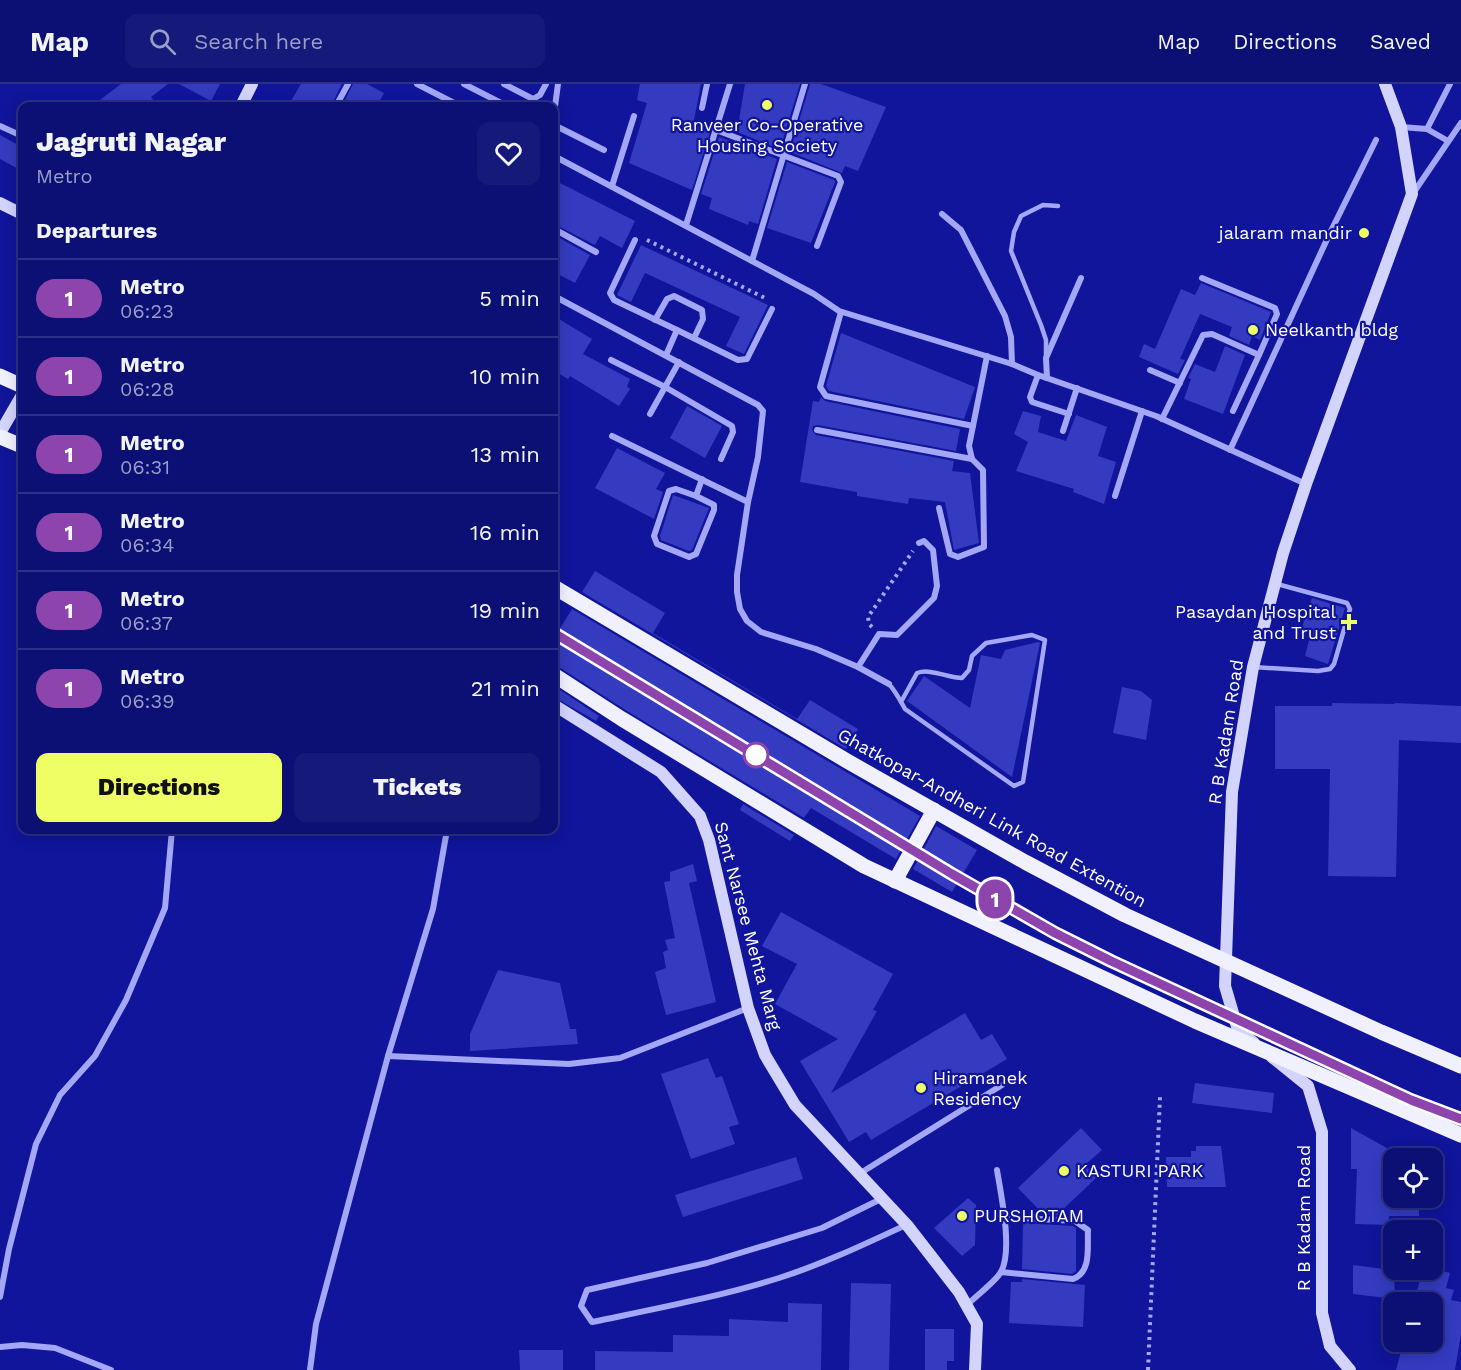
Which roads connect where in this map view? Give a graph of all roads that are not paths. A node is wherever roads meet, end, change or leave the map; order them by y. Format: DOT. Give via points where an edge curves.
graph roads {
  1 [pos="252,84"];
  2 [pos="348,84"];
  3 [pos="417,84"];
  4 [pos="464,84"];
  5 [pos="504,84"];
  6 [pos="546,84"];
  7 [pos="558,84"];
  8 [pos="707,84"];
  9 [pos="729,84"];
  10 [pos="805,84"];
  11 [pos="1385,84"];
  12 [pos="1450,84"];
  13 [pos="243,102"];
  14 [pos="338,102"];
  15 [pos="452,102"];
  16 [pos="499,102"];
  17 [pos="556,102"];
  18 [pos="702,108"];
  19 [pos="634,116"];
  20 [pos="1461,123"];
  21 [pos="0,126"];
  22 [pos="558,127"];
  23 [pos="1401,127"];
  24 [pos="1427,129"];
  25 [pos="716,130"];
  26 [pos="18,134"];
  27 [pos="1376,140"];
  28 [pos="1448,141"];
  29 [pos="604,150"];
  30 [pos="783,157"];
  31 [pos="558,158"];
  32 [pos="612,186"];
  33 [pos="1412,194"];
  34 [pos="0,203"];
  35 [pos="1058,206"];
  36 [pos="18,212"];
  37 [pos="942,214"];
  38 [pos="686,225"];
  39 [pos="558,231"];
  40 [pos="635,240"];
  41 [pos="817,246"];
  42 [pos="596,252"];
  43 [pos="752,261"];
  44 [pos="1081,278"];
  45 [pos="1202,278"];
  46 [pos="558,298"];
  47 [pos="772,309"];
  48 [pos="841,312"];
  49 [pos="655,320"];
  50 [pos="677,330"];
  51 [pos="694,339"];
  52 [pos="666,355"];
  53 [pos="1258,355"];
  54 [pos="987,356"];
  55 [pos="1046,358"];
  56 [pos="611,360"];
  57 [pos="679,362"];
  58 [pos="1012,364"];
  59 [pos="1150,370"];
  60 [pos="1038,375"];
  61 [pos="0,376"];
  62 [pos="1047,378"];
  63 [pos="1180,383"];
  64 [pos="18,384"];
  65 [pos="665,387"];
  66 [pos="1077,388"];
  67 [pos="18,402"];
  68 [pos="1142,411"];
  69 [pos="1233,411"];
  70 [pos="650,414"];
  71 [pos="1069,414"];
  72 [pos="1162,419"];
  73 [pos="973,426"];
  74 [pos="817,430"];
  75 [pos="1063,431"];
  76 [pos="0,435"];
  77 [pos="612,436"];
  78 [pos="18,444"];
  79 [pos="1230,450"];
  80 [pos="721,459"];
  81 [pos="972,459"];
  82 [pos="702,479"];
  83 [pos="1306,484"];
  84 [pos="696,496"];
  85 [pos="1115,496"];
  86 [pos="748,502"];
  87 [pos="939,508"];
  88 [pos="919,543"];
  89 [pos="1274,583"];
  90 [pos="558,589"];
  91 [pos="1253,666"];
  92 [pos="858,668"];
  93 [pos="558,678"];
  94 [pos="889,684"];
  95 [pos="901,702"];
  96 [pos="558,710"];
  97 [pos="934,810"];
  98 [pos="172,834"];
  99 [pos="446,834"];
  100 [pos="895,881"];
  101 [pos="748,1008"];
  102 [pos="388,1056"];
  103 [pos="1461,1066"];
  104 [pos="1002,1086"];
  105 [pos="1461,1135"];
  106 [pos="997,1170"];
  107 [pos="859,1174"];
  108 [pos="881,1199"];
  109 [pos="1004,1217"];
  110 [pos="907,1225"];
  111 [pos="1000,1272"];
  112 [pos="0,1297"];
  113 [pos="966,1305"];
  114 [pos="0,1347"];
  115 [pos="111,1370"];
  116 [pos="310,1370"];
  117 [pos="975,1370"];
  118 [pos="1350,1370"];
  1 -- 13 [label="street"];
  2 -- 14 [label="street"];
  3 -- 15 [label="street"];
  4 -- 16 [label="street"];
  5 -- 6 [label="street" via="533,99"];
  7 -- 17 [label="street"];
  8 -- 18 [label="street"];
  9 -- 25 [label="street"];
  10 -- 30 [label="street"];
  11 -- 23 [label="street, R B Kadam Road"];
  12 -- 24 [label="street"];
  19 -- 32 [label="street"];
  20 -- 28 [label="street"];
  21 -- 26 [label="street"];
  22 -- 29 [label="street"];
  23 -- 24 [label="street"];
  23 -- 33 [label="street, R B Kadam Road"];
  24 -- 28 [label="street"];
  25 -- 30 [label="street"];
  25 -- 38 [label="street"];
  27 -- 79 [label="street"];
  28 -- 33 [label="street"];
  30 -- 41 [label="street" via="838,176 841,183"];
  30 -- 43 [label="street"];
  31 -- 32 [label="street"];
  32 -- 38 [label="street"];
  33 -- 83 [label="street, R B Kadam Road"];
  34 -- 36 [label="street"];
  35 -- 55 [label="lane" via="1043,205 1021,216 1011,251 1046,340"];
  37 -- 58 [label="street" via="961,230 1005,316"];
  38 -- 43 [label="street"];
  39 -- 42 [label="street"];
  40 -- 49 [label="street" via="610,293 614,300"];
  43 -- 48 [label="street"];
  44 -- 55 [label="street"];
  45 -- 53 [label="street" via="1275,308 1277,314"];
  46 -- 52 [label="street"];
  47 -- 51 [label="street" via="747,359 738,360"];
  48 -- 54 [label="street"];
  48 -- 73 [label="street" via="820,387 826,396"];
  49 -- 50 [label="street"];
  49 -- 51 [label="street" via="667,299 674,296 702,310 703,319"];
  50 -- 51 [label="street"];
  50 -- 52 [label="street"];
  52 -- 57 [label="street"];
  53 -- 63 [label="street" via="1212,334 1203,335"];
  53 -- 69 [label="street"];
  54 -- 58 [label="street"];
  54 -- 73 [label="street"];
  55 -- 62 [label="street"];
  56 -- 65 [label="street"];
  57 -- 65 [label="street"];
  57 -- 86 [label="street" via="763,411"];
  58 -- 60 [label="street"];
  59 -- 63 [label="street"];
  60 -- 62 [label="street"];
  60 -- 71 [label="street" via="1030,397 1032,402"];
  61 -- 64 [label="main road"];
  62 -- 66 [label="street"];
  63 -- 72 [label="street"];
  65 -- 70 [label="street"];
  65 -- 80 [label="street" via="732,426"];
  66 -- 68 [label="street"];
  66 -- 71 [label="street"];
  67 -- 76 [label="street"];
  68 -- 72 [label="street"];
  68 -- 85 [label="street"];
  71 -- 75 [label="street"];
  72 -- 79 [label="street"];
  73 -- 81 [label="street" via="969,446"];
  74 -- 81 [label="street"];
  76 -- 78 [label="main road"];
  77 -- 82 [label="street"];
  79 -- 83 [label="street"];
  81 -- 87 [label="street" via="983,470 984,547 958,557 950,554"];
  82 -- 84 [label="street"];
  82 -- 86 [label="street"];
  83 -- 89 [label="street, R B Kadam Road"];
  84 -- 84 [label="street" via="676,489 669,491 654,536 657,544 689,557 696,554 714,510 714,505"];
  86 -- 92 [label="street" via="737,575 740,609 747,621 761,632 816,649"];
  88 -- 92 [label="street" via="924,541 933,550 937,586 934,598 897,635 879,634"];
  89 -- 91 [label="street, R B Kadam Road"];
  89 -- 91 [label="lane" via="1347,603 1350,609 1330,669"];
  90 -- 97 [label="main road, Ghatkopar-Andheri Link Road Extention"];
  91 -- 118 [label="street, R B Kadam Road" via="1232,792 1225,986 1238,1030 1308,1086 1322,1132 1322,1313 1330,1346"];
  92 -- 94 [label="street"];
  93 -- 100 [label="main road" via="864,866"];
  94 -- 95 [label="lane"];
  95 -- 95 [label="lane" via="917,673 925,670 963,678 972,656 986,643 1032,635 1045,640 1023,782 1014,786 905,710"];
  96 -- 101 [label="street, Sant Narsee Mehta Marg" via="661,772 700,816"];
  97 -- 100 [label="main road"];
  97 -- 103 [label="main road, Ghatkopar-Andheri Link Road Extention" via="1125,915"];
  98 -- 112 [label="street" via="165,908 126,1000 95,1056 60,1095 36,1144"];
  99 -- 102 [label="street" via="433,909"];
  100 -- 105 [label="main road" via="1196,1022"];
  101 -- 102 [label="street" via="609,1060 569,1064"];
  101 -- 107 [label="street, Sant Narsee Mehta Marg" via="765,1055 795,1105"];
  102 -- 116 [label="street" via="316,1324"];
  104 -- 107 [label="street"];
  106 -- 109 [label="street"];
  107 -- 108 [label="street, Sant Narsee Mehta Marg"];
  108 -- 110 [label="street, Sant Narsee Mehta Marg"];
  108 -- 110 [label="street" via="822,1228 707,1263 587,1290 581,1306 592,1322 720,1295 780,1278"];
  109 -- 111 [label="street" via="1006,1251"];
  109 -- 111 [label="street" via="1075,1221 1083,1225 1088,1230 1086,1268 1073,1279"];
  110 -- 113 [label="street, Sant Narsee Mehta Marg"];
  111 -- 113 [label="street"];
  113 -- 117 [label="street, Sant Narsee Mehta Marg" via="976,1324"];
  114 -- 115 [label="street" via="55,1348"];
}
